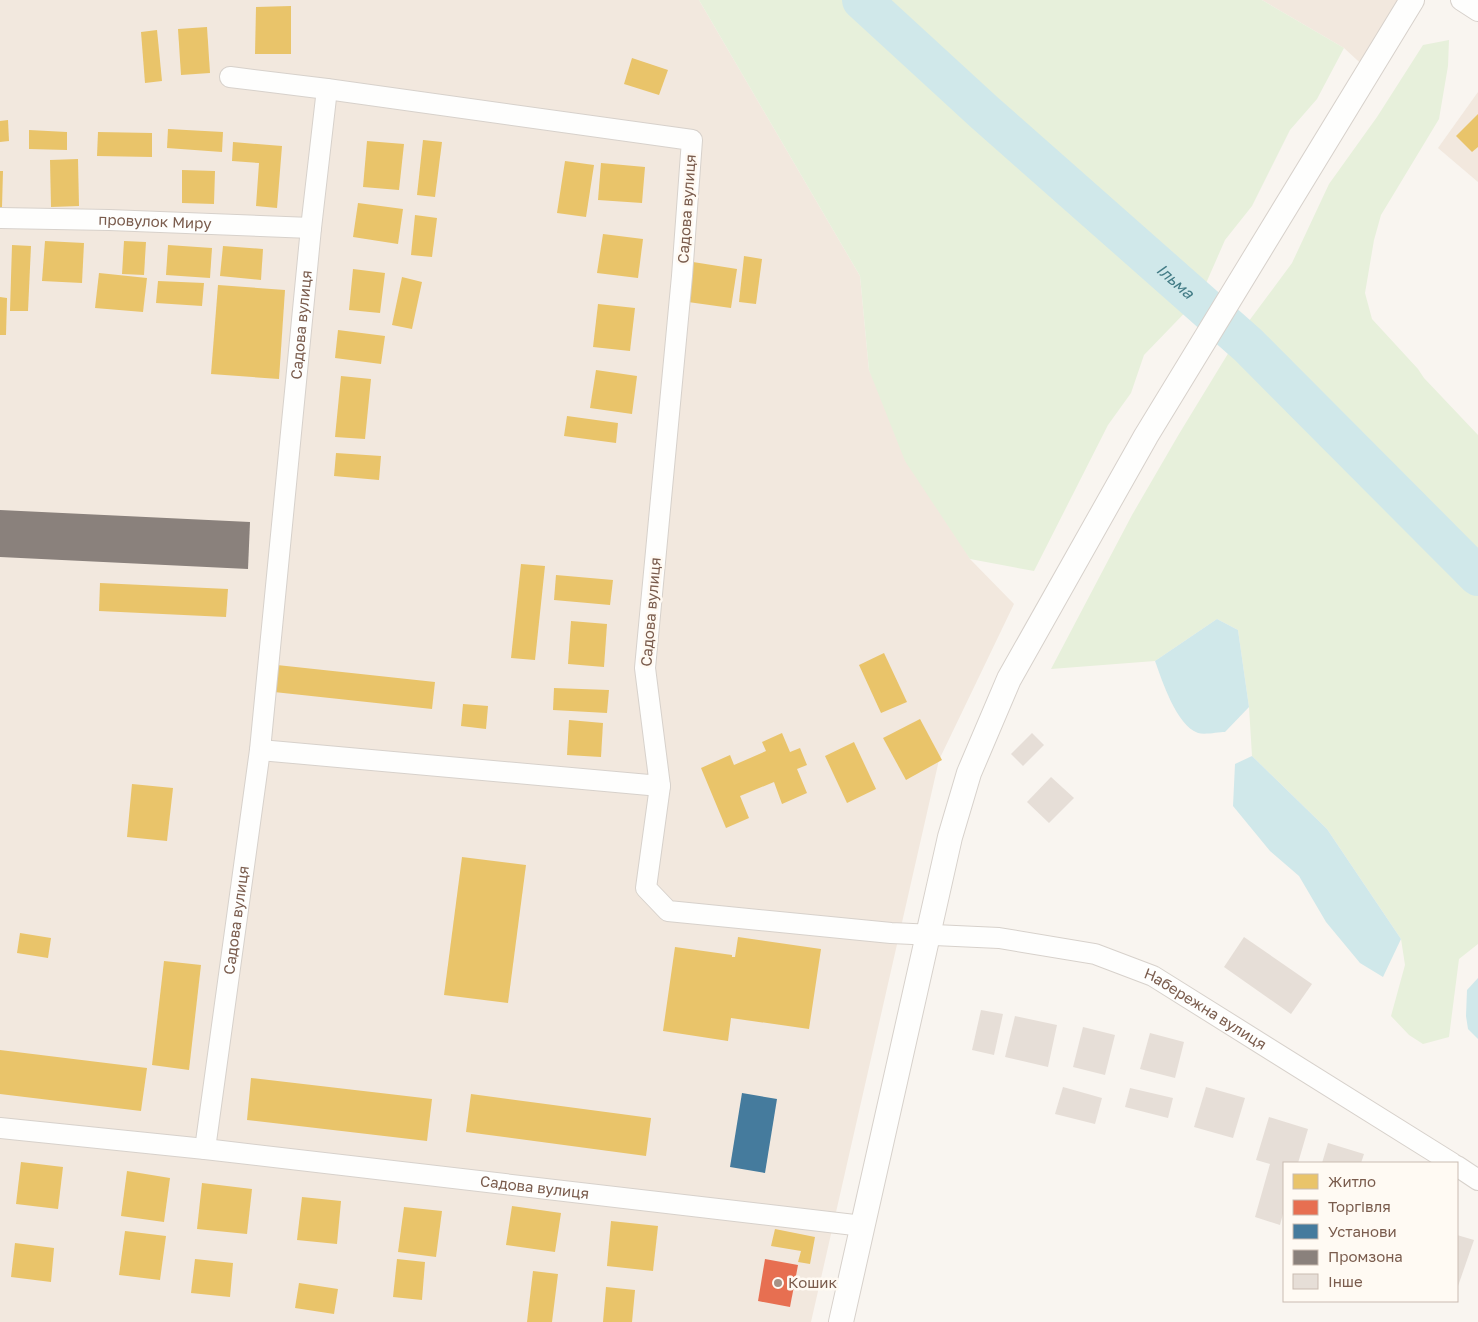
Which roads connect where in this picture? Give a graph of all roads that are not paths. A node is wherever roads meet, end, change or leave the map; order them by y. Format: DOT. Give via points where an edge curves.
graph roads {
  1 [pos="1412,0"];
  2 [pos="1461,0"];
  3 [pos="1478,11"];
  4 [pos="230,77"];
  5 [pos="327,89"];
  6 [pos="0,218"];
  7 [pos="311,228"];
  8 [pos="260,750"];
  9 [pos="660,786"];
  10 [pos="929,935"];
  11 [pos="0,1128"];
  12 [pos="205,1149"];
  13 [pos="1450,1162"];
  14 [pos="1458,1167"];
  15 [pos="1478,1180"];
  16 [pos="863,1226"];
  17 [pos="841,1322"];
  1 -- 10 [label="street" via="1146,436 1009,679 969,773 950,837"];
  2 -- 3 [label="street"];
  4 -- 5 [label="street"];
  5 -- 7 [label="street, Садова вулиця"];
  5 -- 9 [label="street, Садова вулиця" via="692,140 645,668"];
  6 -- 7 [label="street, провулок Миру"];
  7 -- 8 [label="street, Садова вулиця"];
  8 -- 9 [label="street"];
  8 -- 12 [label="street, Садова вулиця"];
  9 -- 10 [label="street, Набережна вулиця" via="646,888 668,911"];
  10 -- 13 [label="street, Набережна вулиця" via="999,938 1095,954 1153,976"];
  10 -- 16 [label="street"];
  11 -- 12 [label="street, Садова вулиця"];
  12 -- 16 [label="street, Садова вулиця"];
  14 -- 15 [label="street"];
  16 -- 17 [label="street"];
}
